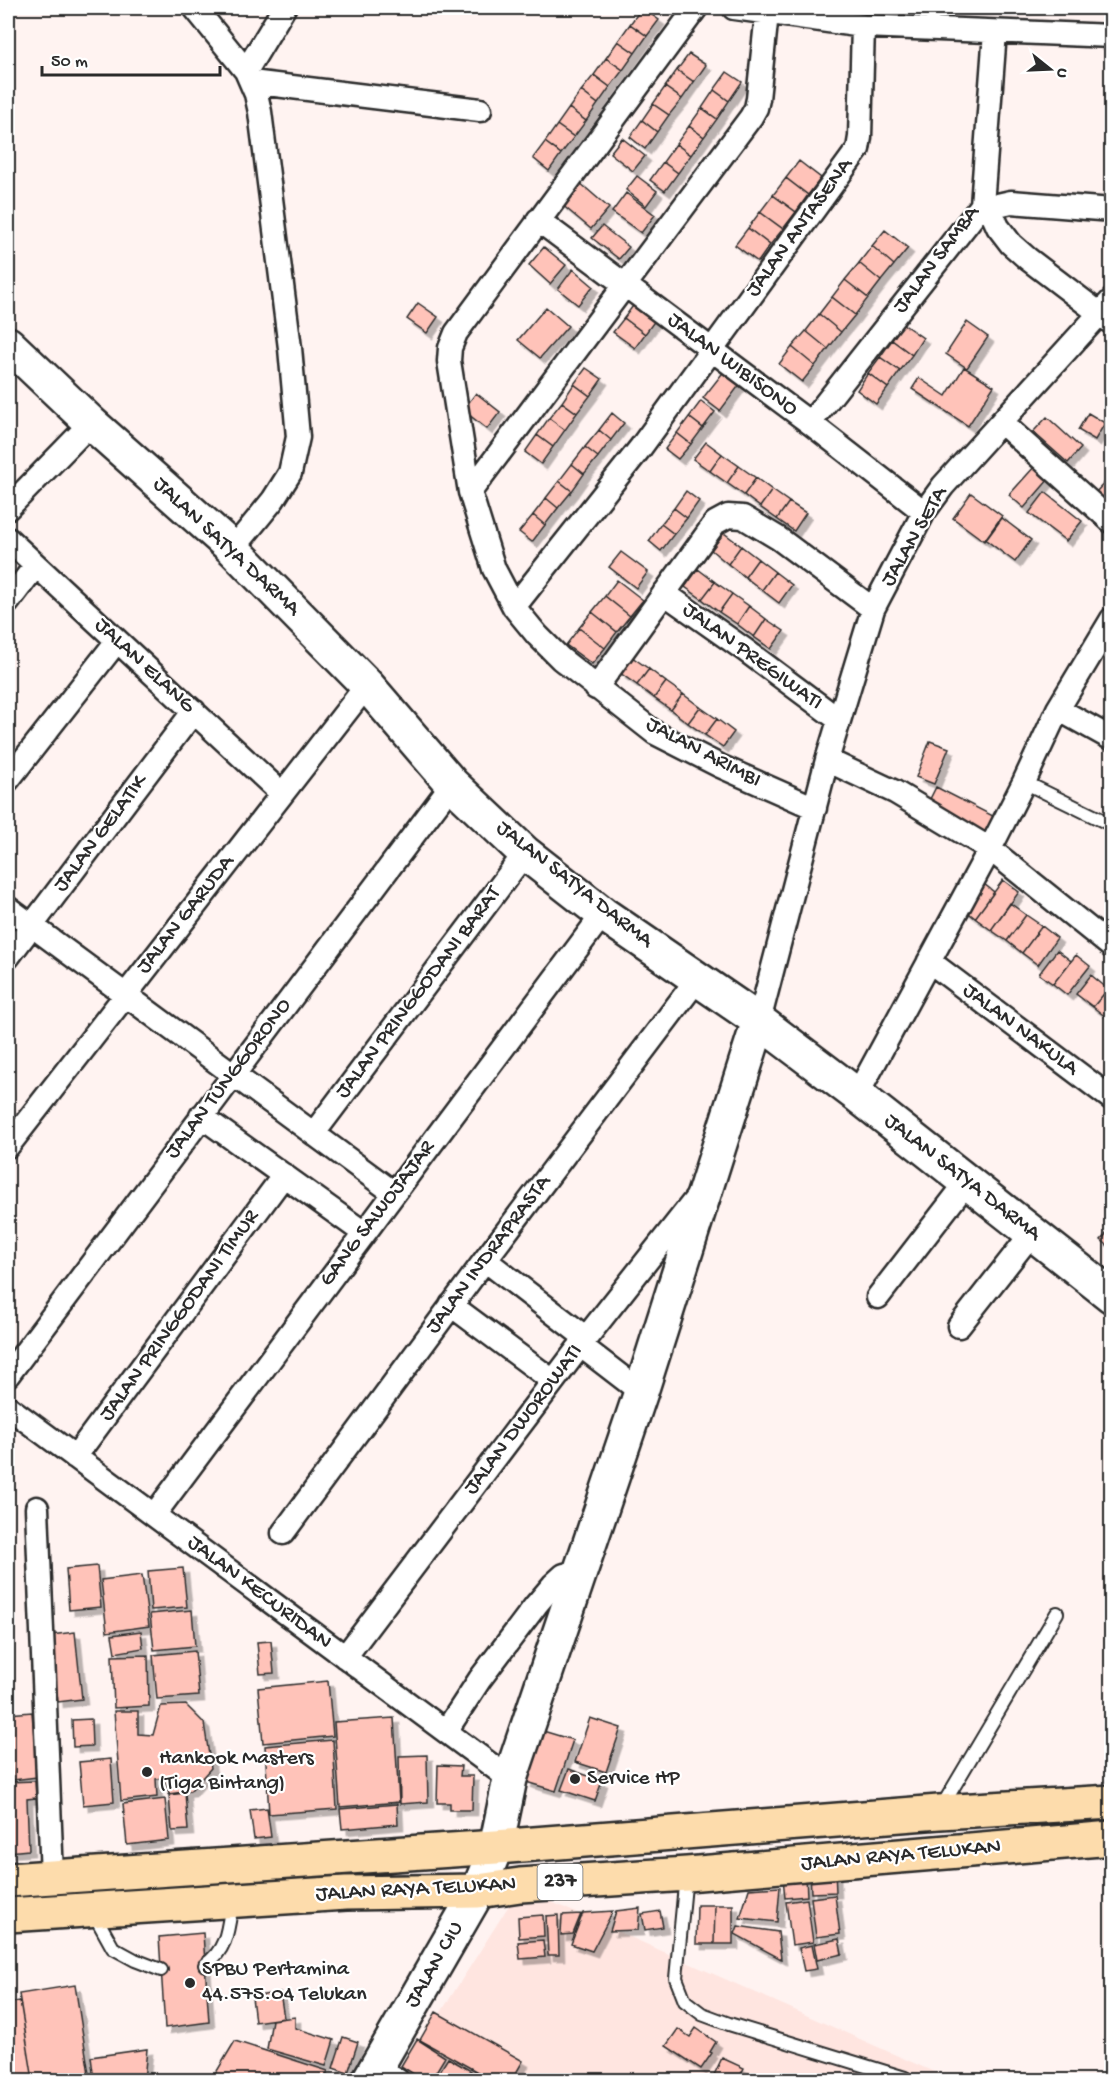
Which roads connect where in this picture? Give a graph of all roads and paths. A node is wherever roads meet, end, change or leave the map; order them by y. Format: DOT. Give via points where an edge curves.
graph roads {
  1 [pos="195,8"];
  2 [pos="285,8"];
  3 [pos="696,8"];
  4 [pos="734,8"];
  5 [pos="767,14"];
  6 [pos="863,26"];
  7 [pos="995,32"];
  8 [pos="1112,36"];
  9 [pos="249,76"];
  10 [pos="480,110"];
  11 [pos="985,206"];
  12 [pos="1112,210"];
  13 [pos="538,220"];
  14 [pos="625,284"];
  15 [pos="1107,312"];
  16 [pos="8,344"];
  17 [pos="712,349"];
  18 [pos="1001,422"];
  19 [pos="91,423"];
  20 [pos="810,423"];
  21 [pos="470,492"];
  22 [pos="8,508"];
  23 [pos="924,512"];
  24 [pos="1112,522"];
  25 [pos="8,538"];
  26 [pos="233,549"];
  27 [pos="36,565"];
  28 [pos="664,593"];
  29 [pos="8,602"];
  30 [pos="514,607"];
  31 [pos="873,609"];
  32 [pos="1111,620"];
  33 [pos="117,640"];
  34 [pos="367,685"];
  35 [pos="596,688"];
  36 [pos="1058,709"];
  37 [pos="194,711"];
  38 [pos="839,720"];
  39 [pos="1112,739"];
  40 [pos="827,760"];
  41 [pos="8,780"];
  42 [pos="1024,783"];
  43 [pos="452,784"];
  44 [pos="281,793"];
  45 [pos="815,808"];
  46 [pos="1112,825"];
  47 [pos="990,849"];
  48 [pos="525,853"];
  49 [pos="8,908"];
  50 [pos="603,914"];
  51 [pos="32,925"];
  52 [pos="1112,947"];
  53 [pos="8,957"];
  54 [pos="929,961"];
  55 [pos="698,978"];
  56 [pos="125,994"];
  57 [pos="759,1021"];
  58 [pos="233,1074"];
  59 [pos="857,1095"];
  60 [pos="1112,1099"];
  61 [pos="201,1116"];
  62 [pos="314,1133"];
  63 [pos="8,1146"];
  64 [pos="284,1175"];
  65 [pos="967,1182"];
  66 [pos="706,1185"];
  67 [pos="394,1192"];
  68 [pos="364,1233"];
  69 [pos="1032,1233"];
  70 [pos="485,1260"];
  71 [pos="1112,1296"];
  72 [pos="878,1297"];
  73 [pos="452,1305"];
  74 [pos="959,1326"];
  75 [pos="583,1341"];
  76 [pos="8,1375"];
  77 [pos="553,1381"];
  78 [pos="641,1392"];
  79 [pos="8,1407"];
  80 [pos="75,1457"];
  81 [pos="37,1508"];
  82 [pos="154,1515"];
  83 [pos="283,1533"];
  84 [pos="580,1572"];
  85 [pos="1057,1613"];
  86 [pos="345,1657"];
  87 [pos="446,1731"];
  88 [pos="510,1779"];
  89 [pos="1112,1802"];
  90 [pos="939,1812"];
  91 [pos="1112,1838"];
  92 [pos="496,1847"];
  93 [pos="687,1874"];
  94 [pos="52,1876"];
  95 [pos="8,1880"];
  96 [pos="478,1891"];
  97 [pos="232,1901"];
  98 [pos="92,1909"];
  99 [pos="8,1915"];
  100 [pos="205,1965"];
  101 [pos="161,1970"];
  102 [pos="381,2077"];
  103 [pos="905,2078"];
  1 -- 9 [label="street"];
  2 -- 9 [label="street"];
  3 -- 13 [label="street, JALAN ARIMBI"];
  4 -- 5 [label="street"];
  5 -- 6 [label="street"];
  5 -- 14 [label="street" via="756,108"];
  6 -- 7 [label="street"];
  6 -- 17 [label="street, JALAN ANTASENA" via="858,149"];
  7 -- 8 [label="street"];
  7 -- 11 [label="street, JALAN SAMBA"];
  9 -- 10 [label="street"];
  9 -- 26 [label="street" via="260,112 298,437 290,473"];
  11 -- 12 [label="street" via="1028,202"];
  11 -- 15 [label="street" via="1011,244 1028,260"];
  11 -- 20 [label="street, JALAN SAMBA"];
  13 -- 14 [label="street, JALAN WIBISONO"];
  13 -- 21 [label="street, JALAN ARIMBI" via="456,333 450,348"];
  14 -- 17 [label="street, JALAN WIBISONO"];
  14 -- 21 [label="street"];
  15 -- 18 [label="street, JALAN SETA"];
  16 -- 19 [label="main road, JALAN SATYA DARMA"];
  17 -- 20 [label="street, JALAN WIBISONO"];
  17 -- 30 [label="street, JALAN ANTASENA" via="641,447"];
  18 -- 23 [label="street, JALAN SETA"];
  18 -- 24 [label="street"];
  19 -- 22 [label="street"];
  19 -- 26 [label="main road, JALAN SATYA DARMA"];
  20 -- 23 [label="street, JALAN WIBISONO"];
  21 -- 30 [label="street, JALAN ARIMBI" via="494,569"];
  23 -- 31 [label="street, JALAN SETA"];
  25 -- 27 [label="street, JALAN ELANG"];
  26 -- 34 [label="main road, JALAN SATYA DARMA"];
  27 -- 29 [label="street"];
  27 -- 33 [label="street, JALAN ELANG"];
  28 -- 31 [label="street" via="715,523 728,516 743,517 778,538"];
  28 -- 35 [label="street"];
  28 -- 38 [label="street, JALAN PREGIWATI"];
  30 -- 35 [label="street, JALAN ARIMBI" via="537,635"];
  31 -- 38 [label="street, JALAN SETA"];
  32 -- 36 [label="street"];
  33 -- 37 [label="street, JALAN ELANG"];
  33 -- 41 [label="street"];
  34 -- 43 [label="main road, JALAN SATYA DARMA"];
  34 -- 44 [label="street, JALAN GARUDA"];
  35 -- 45 [label="street, JALAN ARIMBI" via="656,733"];
  36 -- 39 [label="street"];
  36 -- 42 [label="street"];
  37 -- 44 [label="street, JALAN ELANG"];
  37 -- 51 [label="street, JALAN GELATIK"];
  38 -- 40 [label="street, JALAN SETA"];
  40 -- 45 [label="street, JALAN SETA"];
  40 -- 47 [label="street" via="895,792"];
  42 -- 46 [label="lane"];
  42 -- 47 [label="street"];
  43 -- 48 [label="main road, JALAN SATYA DARMA"];
  43 -- 58 [label="street, JALAN TUNGGORONO"];
  44 -- 56 [label="street, JALAN GARUDA"];
  45 -- 57 [label="street, JALAN SETA"];
  47 -- 52 [label="street"];
  47 -- 54 [label="street"];
  48 -- 50 [label="main road, JALAN SATYA DARMA"];
  48 -- 62 [label="street, JALAN PRINGGODANI BARAT"];
  49 -- 51 [label="street"];
  50 -- 55 [label="main road, JALAN SATYA DARMA"];
  50 -- 67 [label="street, GANG SAWOJAJAR"];
  51 -- 53 [label="street, JALAN GELATIK"];
  51 -- 56 [label="street"];
  54 -- 59 [label="street"];
  54 -- 60 [label="street, JALAN NAKULA"];
  55 -- 57 [label="main road, JALAN SATYA DARMA"];
  55 -- 70 [label="street, JALAN INDRAPRASTA"];
  56 -- 58 [label="street"];
  56 -- 63 [label="street, JALAN GARUDA"];
  57 -- 59 [label="main road, JALAN SATYA DARMA"];
  57 -- 66 [label="main road, JALAN CIU"];
  58 -- 61 [label="street, JALAN TUNGGORONO"];
  58 -- 62 [label="street"];
  59 -- 65 [label="main road, JALAN SATYA DARMA"];
  61 -- 64 [label="street"];
  61 -- 76 [label="street, JALAN TUNGGORONO"];
  62 -- 67 [label="street"];
  64 -- 68 [label="street"];
  64 -- 80 [label="street, JALAN PRINGGODANI TIMUR"];
  65 -- 69 [label="main road, JALAN SATYA DARMA"];
  65 -- 72 [label="street"];
  66 -- 75 [label="street, JALAN DWOROWATI"];
  66 -- 78 [label="main road, JALAN CIU"];
  67 -- 68 [label="street, GANG SAWOJAJAR"];
  68 -- 82 [label="street, GANG SAWOJAJAR"];
  69 -- 71 [label="main road, JALAN SATYA DARMA"];
  69 -- 74 [label="street"];
  70 -- 73 [label="street, JALAN INDRAPRASTA"];
  70 -- 75 [label="street"];
  73 -- 77 [label="street"];
  73 -- 83 [label="street, JALAN INDRAPRASTA"];
  75 -- 77 [label="street, JALAN DWOROWATI"];
  75 -- 78 [label="street"];
  77 -- 86 [label="street, JALAN DWOROWATI"];
  78 -- 84 [label="main road, JALAN CIU"];
  79 -- 80 [label="street, JALAN KECURIDAN"];
  80 -- 82 [label="street, JALAN KECURIDAN"];
  81 -- 94 [label="street"];
  82 -- 86 [label="street, JALAN KECURIDAN"];
  84 -- 87 [label="street" via="564,1575 536,1605"];
  84 -- 88 [label="main road, JALAN CIU"];
  85 -- 90 [label="lane"];
  86 -- 87 [label="street, JALAN KECURIDAN"];
  87 -- 88 [label="street, JALAN KECURIDAN"];
  88 -- 92 [label="main road, JALAN CIU"];
  89 -- 90 [label="main road, JALAN RAYA TELUKAN / 237"];
  90 -- 92 [label="main road, JALAN RAYA TELUKAN / 237"];
  91 -- 93 [label="main road, JALAN RAYA TELUKAN / 237"];
  92 -- 94 [label="main road, JALAN RAYA TELUKAN / 237"];
  92 -- 96 [label="main road, JALAN CIU"];
  93 -- 96 [label="main road, JALAN RAYA TELUKAN / 237"];
  93 -- 103 [label="lane" via="676,1978 685,2001 702,2014 729,2024"];
  94 -- 95 [label="main road, JALAN RAYA TELUKAN / 237"];
  96 -- 97 [label="main road, JALAN RAYA TELUKAN / 237" via="346,1893"];
  96 -- 102 [label="main road, JALAN CIU"];
  97 -- 98 [label="main road, JALAN RAYA TELUKAN / 237"];
  97 -- 100 [label="lane" via="226,1940 216,1958"];
  98 -- 99 [label="main road, JALAN RAYA TELUKAN / 237"];
  98 -- 101 [label="lane" via="113,1948"];
}
